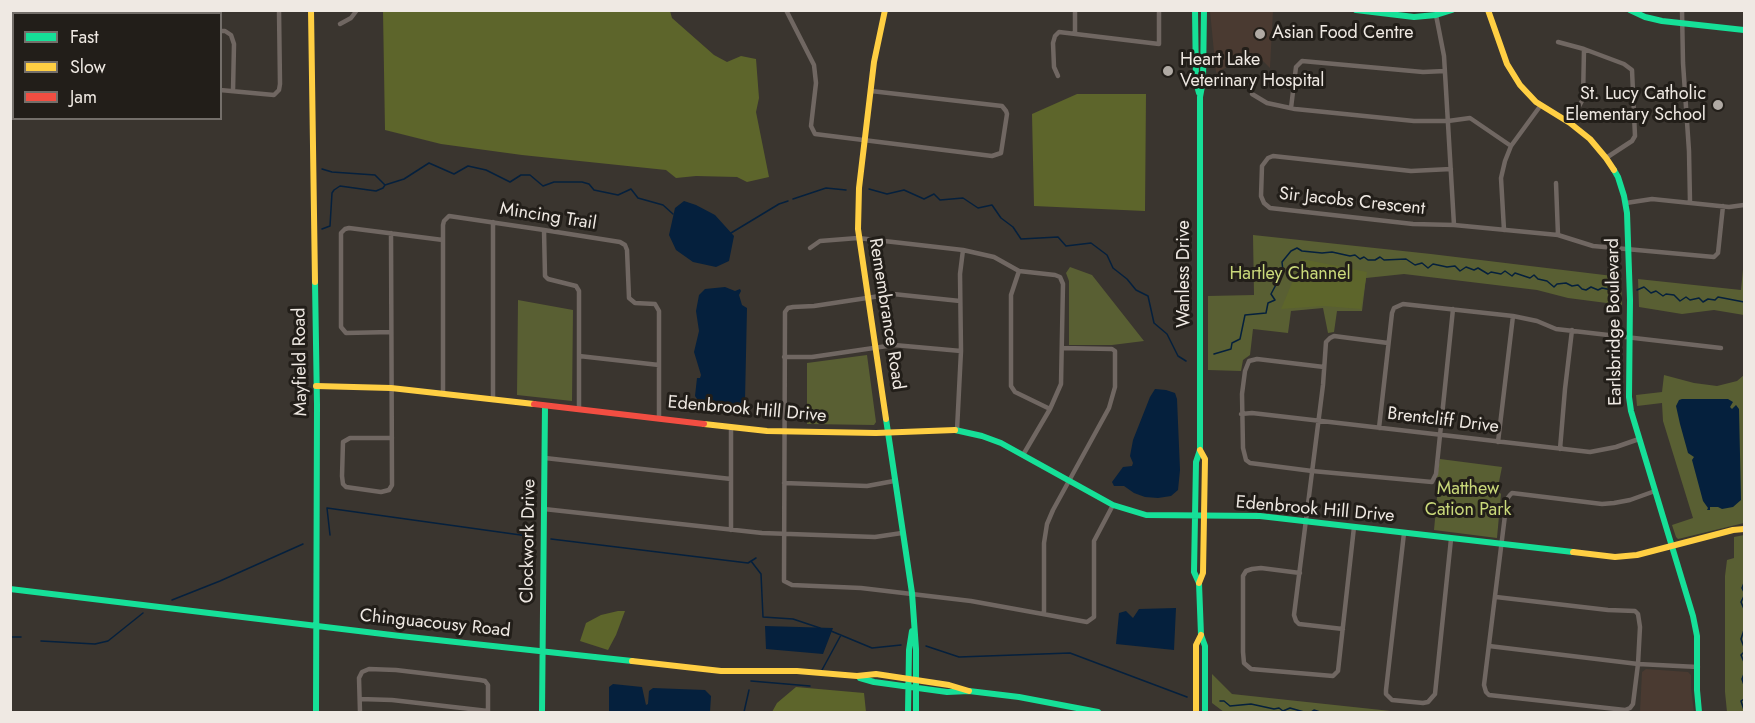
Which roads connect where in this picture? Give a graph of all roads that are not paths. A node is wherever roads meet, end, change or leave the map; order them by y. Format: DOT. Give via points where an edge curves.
graph roads {
  1 [pos="279,10"];
  2 [pos="311,10"];
  3 [pos="357,10"];
  4 [pos="786,10"];
  5 [pos="885,10"];
  6 [pos="1075,10"];
  7 [pos="1159,10"];
  8 [pos="1195,10"];
  9 [pos="1204,10"];
  10 [pos="1356,10"];
  11 [pos="1452,10"];
  12 [pos="1488,10"];
  13 [pos="1630,10"];
  14 [pos="1682,10"];
  15 [pos="1436,15"];
  16 [pos="1683,23"];
  17 [pos="340,24"];
  18 [pos="1744,30"];
  19 [pos="222,31"];
  20 [pos="1075,33"];
  21 [pos="1558,42"];
  22 [pos="1584,49"];
  23 [pos="1445,71"];
  24 [pos="1058,76"];
  25 [pos="222,90"];
  26 [pos="233,91"];
  27 [pos="872,91"];
  28 [pos="1252,94"];
  29 [pos="1200,97"];
  30 [pos="1541,105"];
  31 [pos="1291,108"];
  32 [pos="1448,120"];
  33 [pos="1570,123"];
  34 [pos="865,141"];
  35 [pos="1511,146"];
  36 [pos="1606,158"];
  37 [pos="1451,169"];
  38 [pos="1556,183"];
  39 [pos="1690,202"];
  40 [pos="1626,203"];
  41 [pos="1744,205"];
  42 [pos="1723,206"];
  43 [pos="493,222"];
  44 [pos="1454,225"];
  45 [pos="544,230"];
  46 [pos="1504,230"];
  47 [pos="391,233"];
  48 [pos="1558,235"];
  49 [pos="858,238"];
  50 [pos="443,240"];
  51 [pos="810,248"];
  52 [pos="1627,248"];
  53 [pos="963,250"];
  54 [pos="1019,271"];
  55 [pos="867,298"];
  56 [pos="960,302"];
  57 [pos="1453,309"];
  58 [pos="1513,316"];
  59 [pos="1572,330"];
  60 [pos="391,332"];
  61 [pos="1630,338"];
  62 [pos="1388,343"];
  63 [pos="875,347"];
  64 [pos="1062,348"];
  65 [pos="1721,348"];
  66 [pos="961,351"];
  67 [pos="579,356"];
  68 [pos="784,357"];
  69 [pos="659,365"];
  70 [pos="1324,367"];
  71 [pos="316,386"];
  72 [pos="391,388"];
  73 [pos="442,394"];
  74 [pos="493,400"];
  75 [pos="545,406"];
  76 [pos="579,409"];
  77 [pos="1050,409"];
  78 [pos="1241,414"];
  79 [pos="659,418"];
  80 [pos="1318,421"];
  81 [pos="731,427"];
  82 [pos="1379,428"];
  83 [pos="957,430"];
  84 [pos="783,431"];
  85 [pos="888,432"];
  86 [pos="1439,435"];
  87 [pos="392,438"];
  88 [pos="1639,439"];
  89 [pos="1498,442"];
  90 [pos="1560,449"];
  91 [pos="1200,450"];
  92 [pos="1023,455"];
  93 [pos="545,458"];
  94 [pos="1312,471"];
  95 [pos="731,479"];
  96 [pos="1069,480"];
  97 [pos="894,482"];
  98 [pos="784,483"];
  99 [pos="1655,491"];
  100 [pos="1113,505"];
  101 [pos="544,509"];
  102 [pos="1194,516"];
  103 [pos="1203,516"];
  104 [pos="1307,522"];
  105 [pos="1354,527"];
  106 [pos="1744,529"];
  107 [pos="730,530"];
  108 [pos="902,533"];
  109 [pos="1404,533"];
  110 [pos="783,534"];
  111 [pos="1451,539"];
  112 [pos="1502,544"];
  113 [pos="1672,546"];
  114 [pos="1300,573"];
  115 [pos="1199,583"];
  116 [pos="10,589"];
  117 [pos="912,593"];
  118 [pos="1496,597"];
  119 [pos="1044,614"];
  120 [pos="317,626"];
  121 [pos="1343,628"];
  122 [pos="1201,635"];
  123 [pos="1489,646"];
  124 [pos="542,651"];
  125 [pos="1638,664"];
  126 [pos="1698,667"];
  127 [pos="857,676"];
  128 [pos="912,679"];
  129 [pos="912,687"];
  130 [pos="969,691"];
  131 [pos="360,699"];
  132 [pos="316,712"];
  133 [pos="360,712"];
  134 [pos="488,712"];
  135 [pos="542,712"];
  136 [pos="908,712"];
  137 [pos="916,712"];
  138 [pos="1098,712"];
  139 [pos="1196,712"];
  140 [pos="1205,712"];
  141 [pos="1699,712"];
  1 -- 26 [label="street" via="279,90 274,95"];
  2 -- 71 [label="street, Mayfield Road"];
  3 -- 17 [label="street"];
  4 -- 34 [label="street" via="814,65 813,131 819,136"];
  5 -- 27 [label="street, Remembrance Road"];
  6 -- 20 [label="street"];
  7 -- 20 [label="street" via="1159,44"];
  8 -- 29 [label="street, Wanless Drive" via="1196,82"];
  9 -- 29 [label="street, Wanless Drive"];
  10 -- 15 [label="street"];
  11 -- 15 [label="street"];
  12 -- 30 [label="street, Earlsbridge Boulevard" via="1512,72 1528,95"];
  13 -- 16 [label="street" via="1657,20"];
  14 -- 16 [label="street"];
  15 -- 23 [label="street"];
  16 -- 18 [label="street"];
  16 -- 39 [label="street"];
  19 -- 26 [label="street" via="231,35 234,44"];
  20 -- 24 [label="street" via="1059,32 1054,36 1054,67"];
  21 -- 22 [label="street"];
  22 -- 33 [label="street" via="1583,99"];
  22 -- 36 [label="street" via="1624,64 1633,74 1635,136"];
  23 -- 31 [label="street" via="1302,60 1296,67"];
  23 -- 32 [label="street"];
  25 -- 26 [label="street"];
  27 -- 34 [label="street, Remembrance Road"];
  27 -- 34 [label="street" via="1002,106 1007,114 1004,138 1001,153 992,156"];
  28 -- 31 [label="street" via="1267,103"];
  29 -- 91 [label="street, Wanless Drive"];
  30 -- 33 [label="street, Earlsbridge Boulevard"];
  30 -- 35 [label="street"];
  31 -- 32 [label="street" via="1402,120"];
  32 -- 35 [label="street" via="1473,119"];
  32 -- 37 [label="street"];
  33 -- 36 [label="street, Earlsbridge Boulevard" via="1590,138"];
  34 -- 49 [label="street, Remembrance Road"];
  35 -- 46 [label="street" via="1502,178"];
  36 -- 40 [label="street, Earlsbridge Boulevard" via="1618,177"];
  37 -- 44 [label="street"];
  37 -- 44 [label="street, Sir Jacobs Crescent" via="1411,171 1273,156 1262,166 1261,196 1270,208"];
  38 -- 48 [label="street"];
  39 -- 40 [label="street" via="1652,199"];
  39 -- 42 [label="street"];
  40 -- 52 [label="street, Earlsbridge Boulevard"];
  41 -- 42 [label="street"];
  42 -- 52 [label="street, Sir Jacobs Crescent" via="1718,253 1714,257"];
  43 -- 45 [label="street, Mincing Trail"];
  43 -- 50 [label="street, Mincing Trail" via="449,216 444,221"];
  43 -- 74 [label="street"];
  44 -- 46 [label="street, Sir Jacobs Crescent"];
  45 -- 67 [label="street" via="545,276 578,289"];
  45 -- 69 [label="street, Mincing Trail" via="625,245 629,298 659,308"];
  46 -- 48 [label="street, Sir Jacobs Crescent"];
  47 -- 50 [label="street"];
  47 -- 60 [label="street"];
  47 -- 60 [label="street" via="349,228 340,237 342,329 346,333"];
  48 -- 52 [label="street, Sir Jacobs Crescent" via="1593,246"];
  49 -- 51 [label="street" via="820,241"];
  49 -- 53 [label="street"];
  49 -- 55 [label="street, Remembrance Road"];
  50 -- 73 [label="street, Mincing Trail"];
  52 -- 61 [label="street, Earlsbridge Boulevard"];
  53 -- 54 [label="street" via="994,257"];
  53 -- 56 [label="street"];
  54 -- 64 [label="street" via="1055,274 1062,279"];
  54 -- 77 [label="street" via="1011,295 1011,386 1015,392"];
  55 -- 56 [label="street" via="897,294"];
  55 -- 63 [label="street, Remembrance Road"];
  55 -- 68 [label="street" via="788,308 784,315"];
  56 -- 66 [label="street"];
  57 -- 58 [label="street"];
  57 -- 62 [label="street" via="1397,305 1392,313"];
  57 -- 86 [label="street"];
  58 -- 59 [label="street"];
  58 -- 89 [label="street"];
  59 -- 61 [label="street"];
  59 -- 90 [label="street"];
  60 -- 72 [label="street"];
  61 -- 65 [label="street"];
  61 -- 88 [label="street, Earlsbridge Boulevard" via="1629,397"];
  62 -- 70 [label="street" via="1334,336 1326,342"];
  62 -- 82 [label="street"];
  63 -- 66 [label="street" via="900,344"];
  63 -- 68 [label="street" via="812,357"];
  63 -- 85 [label="street, Remembrance Road"];
  64 -- 77 [label="street" via="1061,384"];
  64 -- 96 [label="street" via="1115,351 1111,402"];
  66 -- 83 [label="street"];
  67 -- 69 [label="street"];
  67 -- 76 [label="street"];
  68 -- 84 [label="street"];
  69 -- 79 [label="street, Mincing Trail"];
  70 -- 78 [label="street" via="1249,361"];
  70 -- 80 [label="street"];
  71 -- 72 [label="street, Edenbrook Hill Drive"];
  71 -- 120 [label="street, Mayfield Road"];
  72 -- 73 [label="street, Edenbrook Hill Drive"];
  72 -- 87 [label="street"];
  73 -- 74 [label="street, Edenbrook Hill Drive"];
  74 -- 75 [label="street, Edenbrook Hill Drive"];
  75 -- 76 [label="street, Edenbrook Hill Drive"];
  75 -- 93 [label="street, Clockwork Drive"];
  76 -- 79 [label="street, Edenbrook Hill Drive"];
  77 -- 92 [label="street"];
  78 -- 80 [label="street, Brentcliff Drive"];
  78 -- 94 [label="street" via="1246,460"];
  79 -- 81 [label="street, Edenbrook Hill Drive"];
  80 -- 82 [label="street, Brentcliff Drive"];
  80 -- 94 [label="street"];
  81 -- 84 [label="street, Edenbrook Hill Drive"];
  81 -- 95 [label="street"];
  82 -- 86 [label="street, Brentcliff Drive"];
  83 -- 85 [label="street, Edenbrook Hill Drive"];
  83 -- 92 [label="street, Edenbrook Hill Drive" via="982,436"];
  84 -- 85 [label="street, Edenbrook Hill Drive"];
  84 -- 98 [label="street"];
  85 -- 97 [label="street, Remembrance Road"];
  86 -- 89 [label="street, Brentcliff Drive"];
  86 -- 94 [label="street" via="1432,482"];
  87 -- 87 [label="street" via="389,490 346,487 342,476 343,442 350,438"];
  88 -- 90 [label="street, Brentcliff Drive" via="1590,452"];
  88 -- 99 [label="street, Earlsbridge Boulevard"];
  89 -- 90 [label="street, Brentcliff Drive"];
  91 -- 102 [label="street, Wanless Drive"];
  91 -- 103 [label="street, Wanless Drive" via="1205,459"];
  92 -- 96 [label="street, Edenbrook Hill Drive"];
  93 -- 95 [label="street"];
  93 -- 101 [label="street, Clockwork Drive"];
  94 -- 104 [label="street"];
  95 -- 107 [label="street"];
  96 -- 100 [label="street, Edenbrook Hill Drive"];
  96 -- 119 [label="street" via="1046,531"];
  97 -- 98 [label="street" via="867,486"];
  97 -- 108 [label="street, Remembrance Road"];
  98 -- 110 [label="street"];
  99 -- 112 [label="street" via="1602,504 1512,493"];
  99 -- 113 [label="street, Earlsbridge Boulevard"];
  100 -- 102 [label="street, Edenbrook Hill Drive" via="1146,515"];
  100 -- 119 [label="street" via="1094,541 1094,617 1084,622"];
  101 -- 107 [label="street"];
  101 -- 124 [label="street, Clockwork Drive"];
  102 -- 103 [label="street, Edenbrook Hill Drive"];
  102 -- 115 [label="street, Wanless Drive" via="1194,572"];
  103 -- 104 [label="street, Edenbrook Hill Drive" via="1260,516"];
  103 -- 115 [label="street, Wanless Drive" via="1203,573"];
  104 -- 105 [label="street, Edenbrook Hill Drive"];
  104 -- 114 [label="street"];
  105 -- 109 [label="street, Edenbrook Hill Drive"];
  105 -- 121 [label="street"];
  106 -- 113 [label="street, Edenbrook Hill Drive"];
  107 -- 110 [label="street"];
  108 -- 110 [label="street" via="875,537"];
  108 -- 117 [label="street, Remembrance Road"];
  109 -- 111 [label="street, Edenbrook Hill Drive"];
  109 -- 111 [label="street" via="1386,690 1392,700 1428,702 1435,694"];
  110 -- 117 [label="street" via="783,578 789,585"];
  111 -- 112 [label="street, Edenbrook Hill Drive"];
  112 -- 113 [label="street, Edenbrook Hill Drive" via="1615,557"];
  112 -- 118 [label="street"];
  113 -- 126 [label="street, Earlsbridge Boulevard" via="1693,616"];
  114 -- 121 [label="street" via="1296,621"];
  114 -- 121 [label="street" via="1261,568 1246,571 1244,663 1251,669 1333,676 1338,671"];
  115 -- 122 [label="street, Wanless Drive"];
  116 -- 120 [label="street, Chinguacousy Road"];
  117 -- 119 [label="street"];
  117 -- 128 [label="street, Remembrance Road" via="916,649"];
  118 -- 123 [label="street"];
  118 -- 125 [label="street" via="1635,611 1640,627"];
  120 -- 124 [label="street, Chinguacousy Road"];
  120 -- 132 [label="street, Mayfield Road"];
  122 -- 139 [label="street, Wanless Drive" via="1196,645"];
  122 -- 140 [label="street, Wanless Drive" via="1205,646"];
  123 -- 125 [label="street"];
  123 -- 125 [label="street" via="1484,685 1490,695 1625,710 1633,704"];
  124 -- 127 [label="street, Chinguacousy Road" via="721,671"];
  124 -- 135 [label="street, Clockwork Drive"];
  125 -- 126 [label="street"];
  126 -- 141 [label="street, Earlsbridge Boulevard"];
  127 -- 128 [label="street, Chinguacousy Road" via="876,674"];
  127 -- 129 [label="street, Chinguacousy Road"];
  128 -- 129 [label="street, Remembrance Road"];
  128 -- 130 [label="street, Chinguacousy Road"];
  129 -- 130 [label="street, Chinguacousy Road"];
  129 -- 136 [label="street, Remembrance Road"];
  129 -- 137 [label="street, Remembrance Road"];
  130 -- 138 [label="street, Chinguacousy Road"];
  131 -- 133 [label="street"];
  131 -- 134 [label="street"];
  131 -- 134 [label="street" via="362,672 396,670 485,681"];
}
